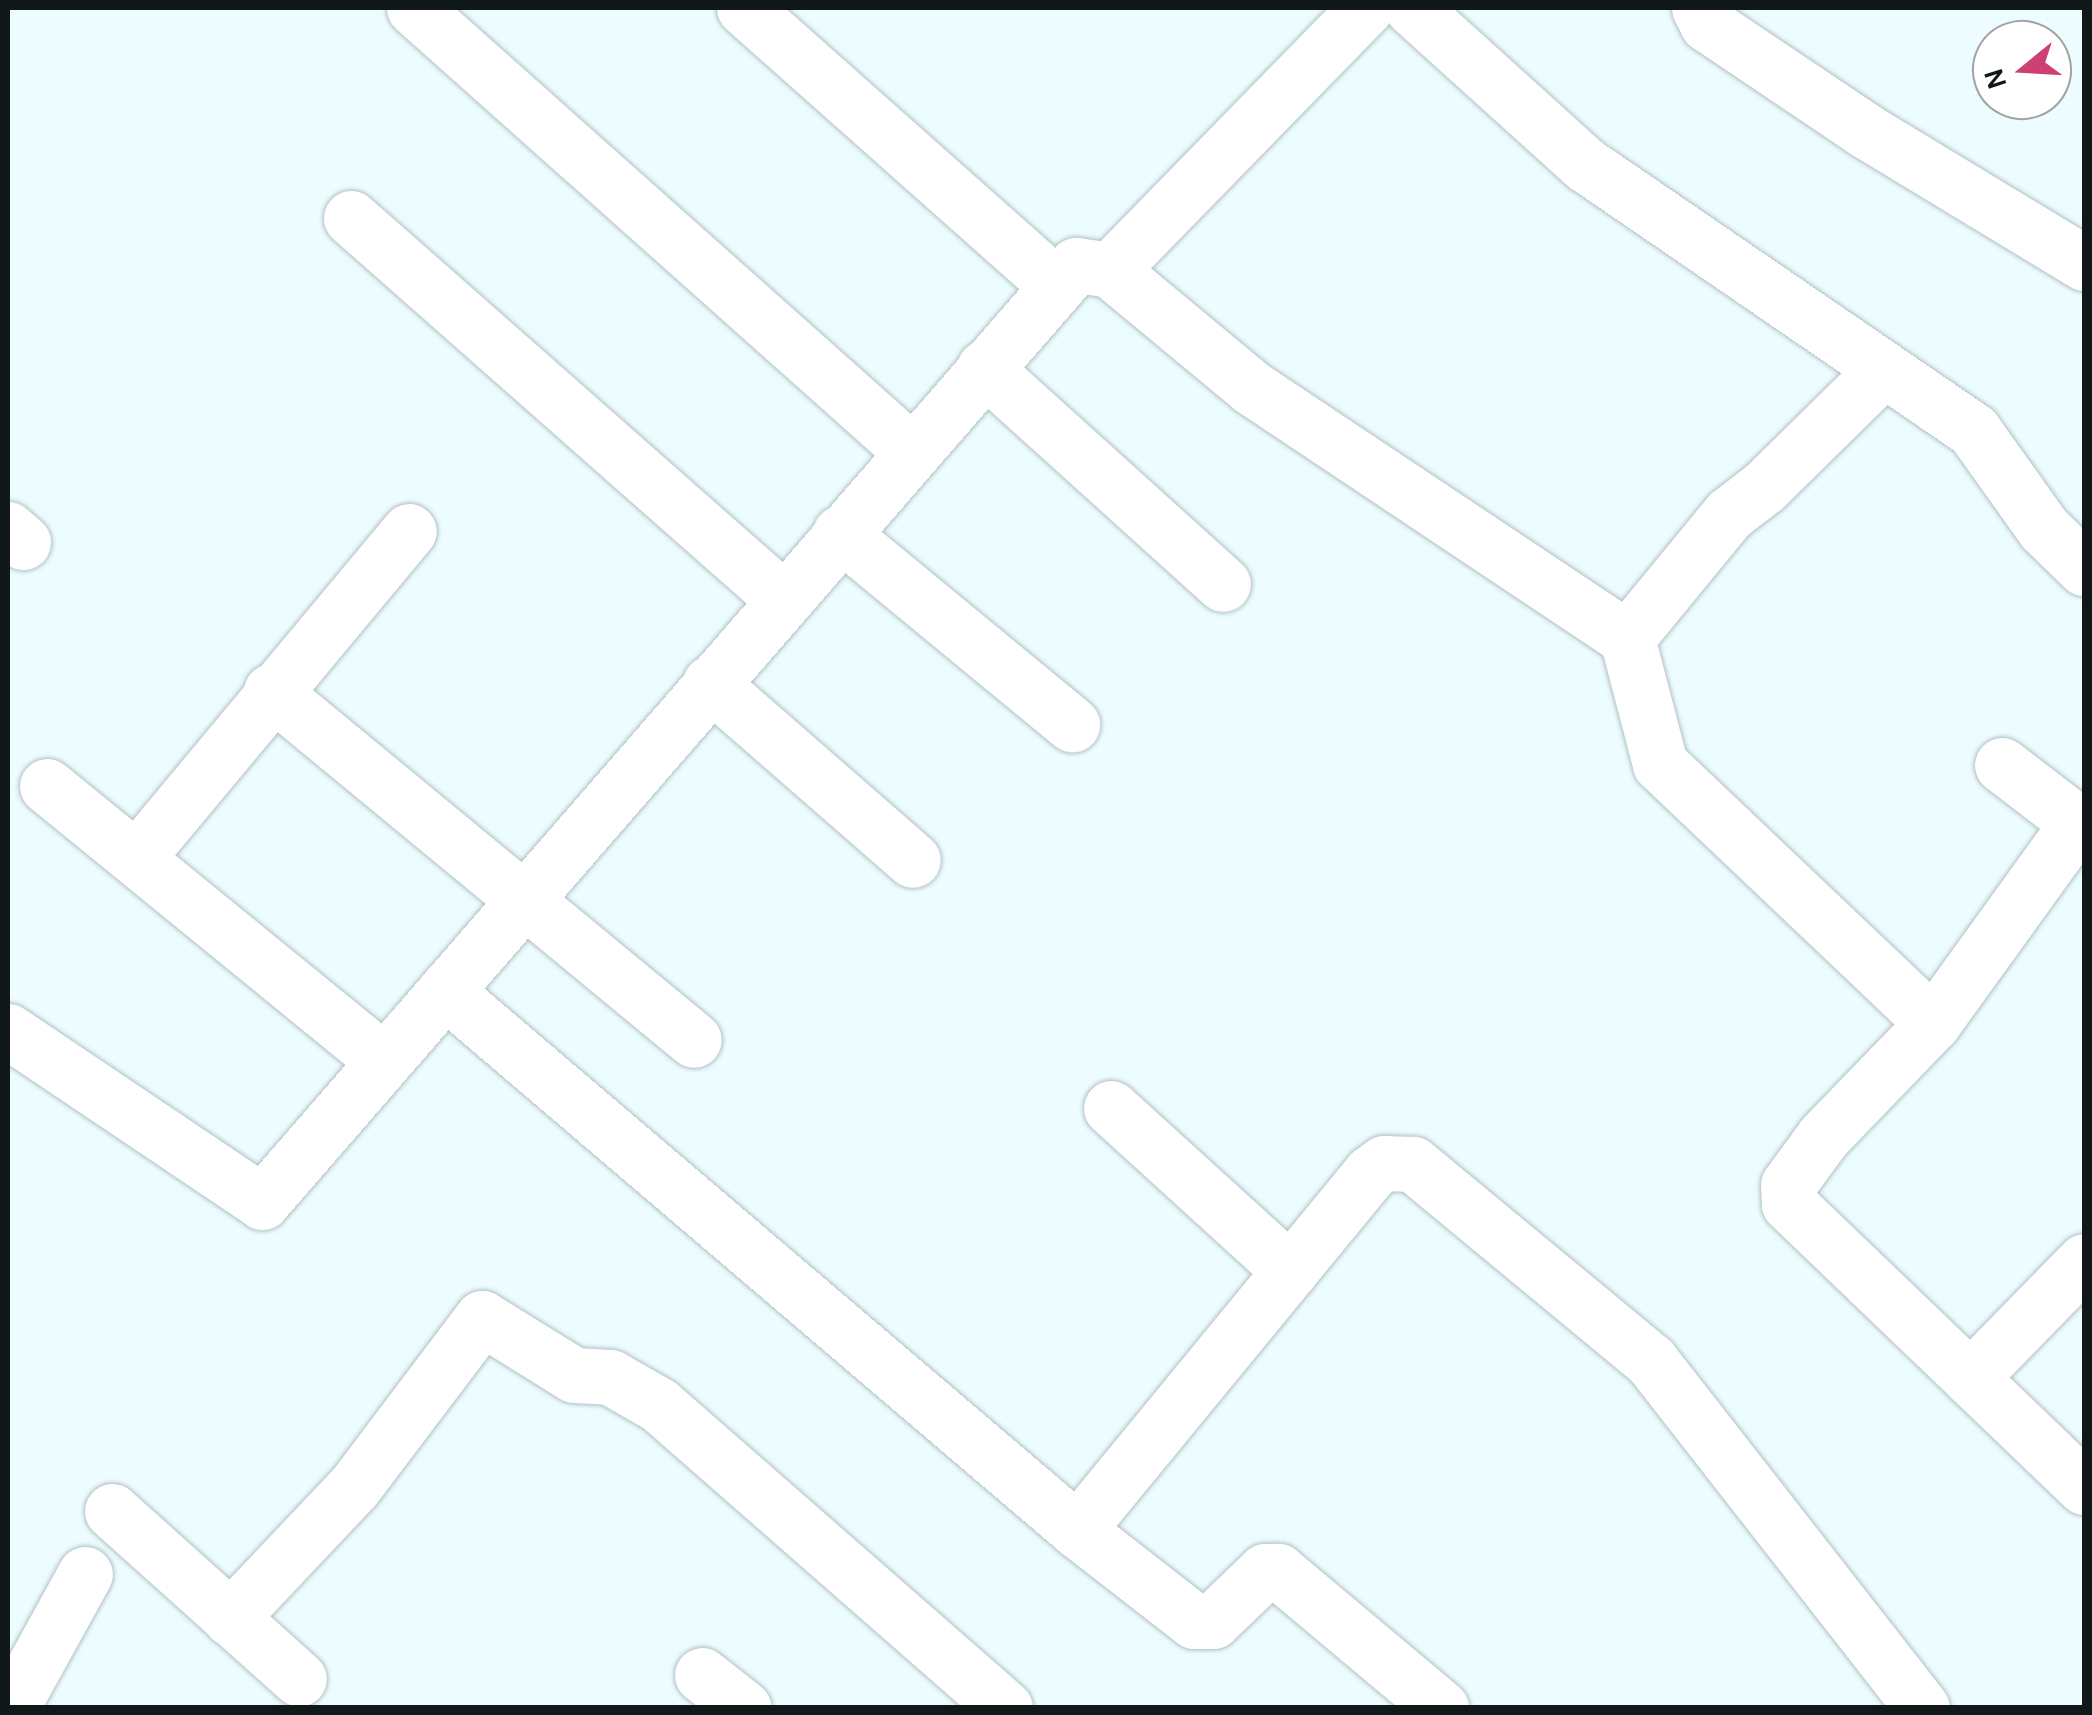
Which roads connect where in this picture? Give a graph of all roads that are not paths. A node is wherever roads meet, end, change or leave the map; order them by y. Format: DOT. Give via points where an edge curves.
graph roads {
  1 [pos="414,8"];
  2 [pos="1366,8"];
  3 [pos="1412,8"];
  4 [pos="1699,8"];
  5 [pos="774,17"];
  6 [pos="352,218"];
  7 [pos="2084,263"];
  8 [pos="1110,270"];
  9 [pos="1057,286"];
  10 [pos="984,368"];
  11 [pos="1883,370"];
  12 [pos="911,451"];
  13 [pos="408,530"];
  14 [pos="840,533"];
  15 [pos="2084,568"];
  16 [pos="1223,584"];
  17 [pos="783,599"];
  18 [pos="1627,638"];
  19 [pos="710,683"];
  20 [pos="271,691"];
  21 [pos="1072,724"];
  22 [pos="2002,765"];
  23 [pos="48,786"];
  24 [pos="2081,825"];
  25 [pos="138,856"];
  26 [pos="913,860"];
  27 [pos="524,898"];
  28 [pos="445,990"];
  29 [pos="1933,1022"];
  30 [pos="8,1030"];
  31 [pos="694,1040"];
  32 [pos="384,1061"];
  33 [pos="1111,1108"];
  34 [pos="2084,1261"];
  35 [pos="1290,1271"];
  36 [pos="1970,1378"];
  37 [pos="2084,1487"];
  38 [pos="112,1510"];
  39 [pos="1077,1530"];
  40 [pos="85,1574"];
  41 [pos="230,1618"];
  42 [pos="702,1675"];
  43 [pos="299,1679"];
  44 [pos="10,1708"];
  45 [pos="744,1708"];
  46 [pos="1006,1708"];
  47 [pos="1441,1708"];
  48 [pos="1922,1708"];
  1 -- 12 [label="street"];
  2 -- 8 [label="street"];
  3 -- 11 [label="street" via="1586,165"];
  4 -- 7 [label="street" via="1706,24 1850,121"];
  5 -- 9 [label="street"];
  6 -- 17 [label="street"];
  8 -- 9 [label="street" via="1076,265"];
  8 -- 18 [label="street" via="1252,388"];
  9 -- 10 [label="street"];
  10 -- 12 [label="street"];
  10 -- 16 [label="street"];
  11 -- 15 [label="street" via="1974,430 2044,529"];
  11 -- 18 [label="street" via="1729,514"];
  12 -- 14 [label="street"];
  13 -- 20 [label="street"];
  14 -- 17 [label="street"];
  14 -- 21 [label="street"];
  17 -- 19 [label="street"];
  18 -- 29 [label="street" via="1660,764"];
  19 -- 26 [label="street"];
  19 -- 27 [label="street"];
  20 -- 25 [label="street"];
  20 -- 27 [label="street"];
  22 -- 24 [label="street"];
  23 -- 25 [label="street"];
  24 -- 29 [label="street"];
  25 -- 32 [label="street"];
  27 -- 28 [label="street"];
  27 -- 31 [label="street"];
  28 -- 32 [label="street"];
  28 -- 39 [label="street"];
  29 -- 36 [label="street" via="1823,1137 1788,1185 1790,1204"];
  30 -- 32 [label="street" via="262,1202"];
  33 -- 35 [label="street"];
  34 -- 36 [label="street"];
  35 -- 39 [label="street"];
  35 -- 48 [label="street" via="1370,1174 1384,1163 1413,1164 1651,1361"];
  36 -- 37 [label="street"];
  38 -- 41 [label="street"];
  39 -- 47 [label="street" via="1194,1621 1213,1621 1265,1571 1278,1571"];
  40 -- 44 [label="street"];
  41 -- 43 [label="street"];
  41 -- 46 [label="street" via="354,1487 482,1318 574,1376 610,1377 659,1405"];
  42 -- 45 [label="street"];
}
